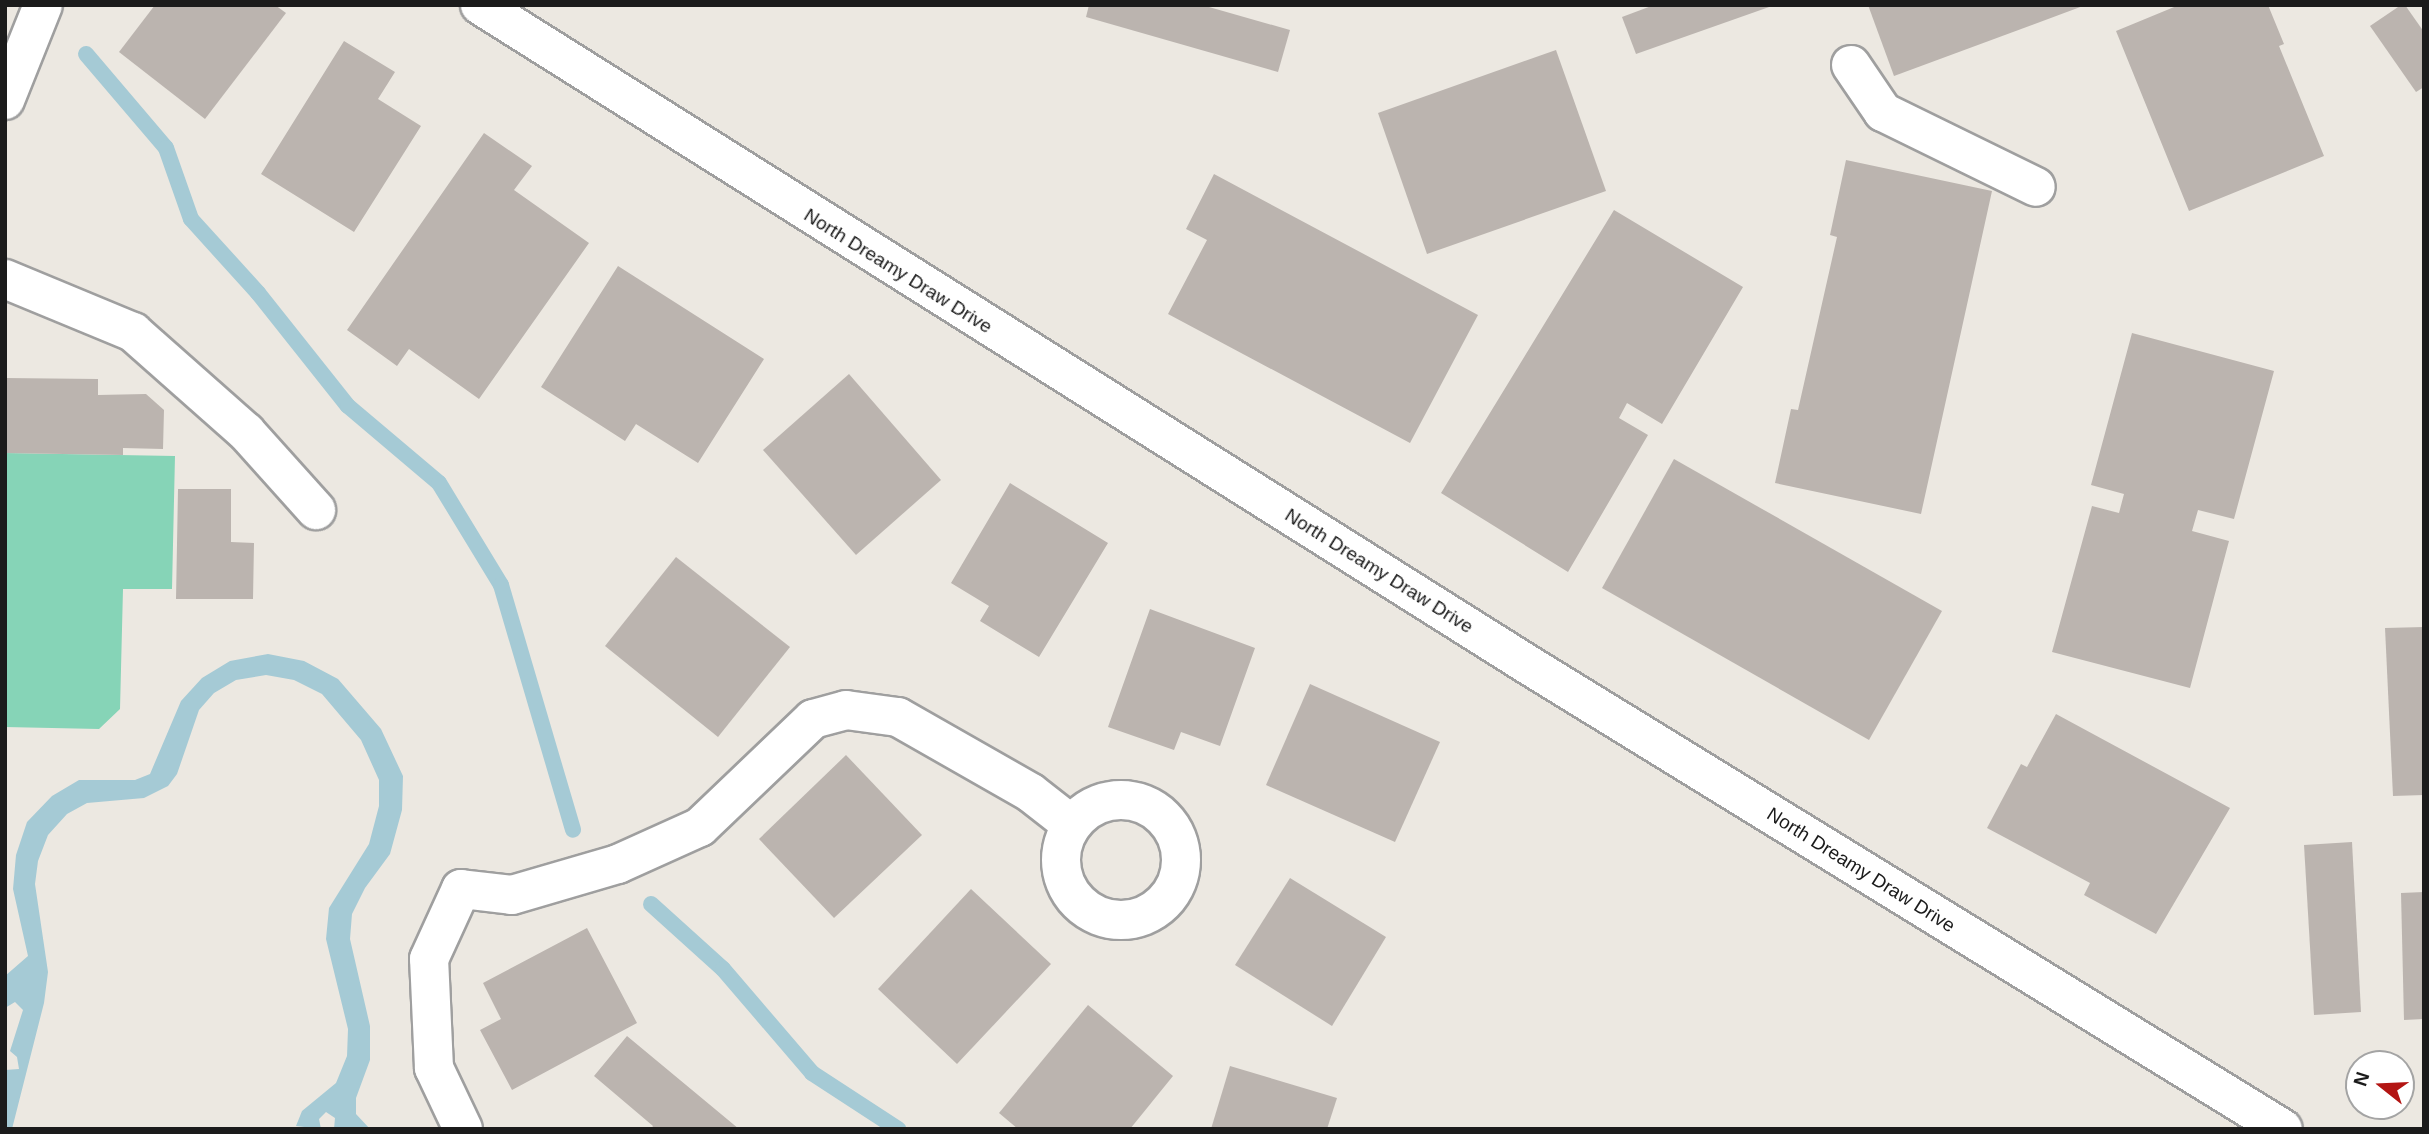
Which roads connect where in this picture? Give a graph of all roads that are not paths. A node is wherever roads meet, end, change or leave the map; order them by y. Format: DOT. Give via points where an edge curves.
graph roads {
  1 [pos="43,5"];
  2 [pos="480,5"];
  3 [pos="1851,65"];
  4 [pos="12,84"];
  5 [pos="2036,187"];
  6 [pos="5,279"];
  7 [pos="316,510"];
  8 [pos="1072,825"];
  9 [pos="463,1129"];
  10 [pos="2283,1129"];
  1 -- 4 [label="street"];
  2 -- 10 [label="street, North Dreamy Draw Drive" via="1463,624"];
  3 -- 5 [label="street" via="1883,112"];
  6 -- 7 [label="street" via="134,332 246,432"];
  8 -- 9 [label="street" via="1031,793 898,717 846,710 813,719 700,827 618,864 512,895 461,888 429,959 433,1068"];
}
